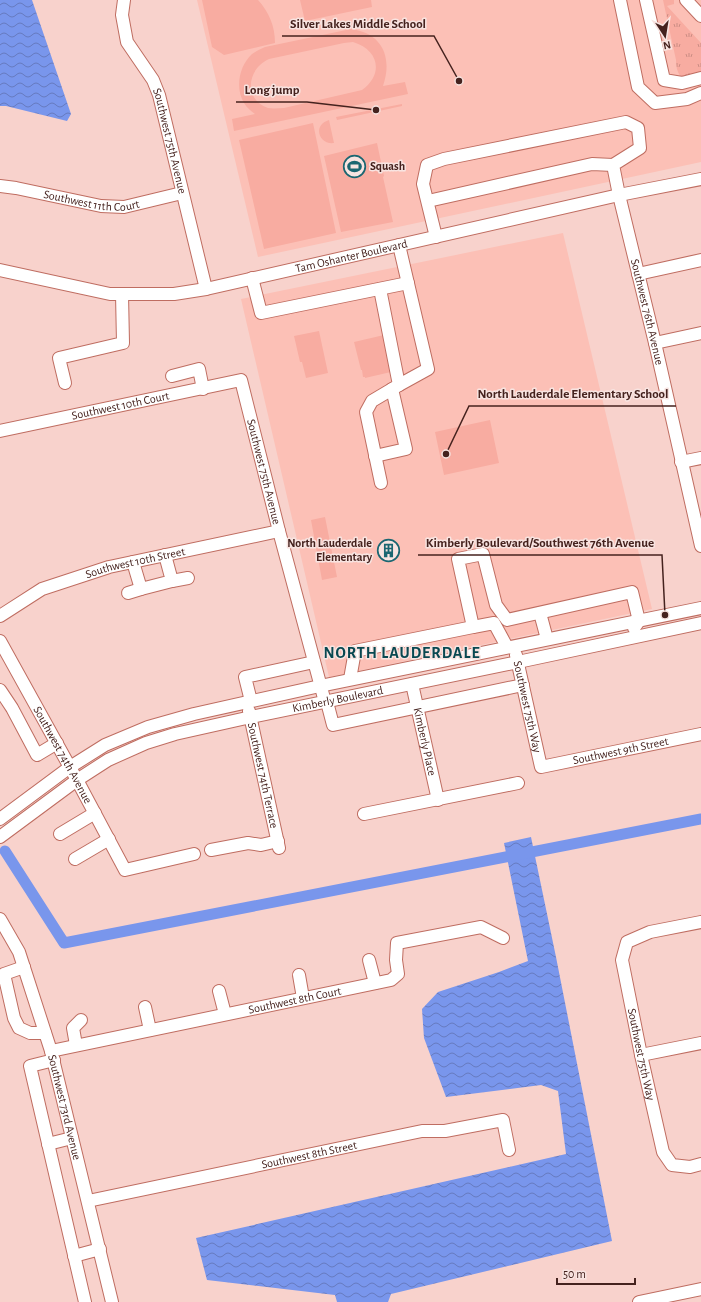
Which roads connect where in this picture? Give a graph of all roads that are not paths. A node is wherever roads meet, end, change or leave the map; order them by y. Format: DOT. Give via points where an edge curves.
graph roads {
  1 [pos="124,0"];
  2 [pos="620,0"];
  3 [pos="646,0"];
  4 [pos="686,0"];
  5 [pos="701,16"];
  6 [pos="701,78"];
  7 [pos="701,94"];
  8 [pos="612,165"];
  9 [pos="701,179"];
  10 [pos="0,186"];
  11 [pos="182,193"];
  12 [pos="619,195"];
  13 [pos="428,201"];
  14 [pos="436,237"];
  15 [pos="399,245"];
  16 [pos="701,260"];
  17 [pos="0,270"];
  18 [pos="638,274"];
  19 [pos="252,278"];
  20 [pos="408,283"];
  21 [pos="206,289"];
  22 [pos="380,289"];
  23 [pos="122,294"];
  24 [pos="701,333"];
  25 [pos="655,343"];
  26 [pos="172,376"];
  27 [pos="241,380"];
  28 [pos="65,383"];
  29 [pos="396,387"];
  30 [pos="204,388"];
  31 [pos="0,431"];
  32 [pos="376,456"];
  33 [pos="701,458"];
  34 [pos="681,462"];
  35 [pos="381,483"];
  36 [pos="279,531"];
  37 [pos="701,546"];
  38 [pos="165,555"];
  39 [pos="133,562"];
  40 [pos="188,578"];
  41 [pos="172,581"];
  42 [pos="141,589"];
  43 [pos="128,593"];
  44 [pos="701,608"];
  45 [pos="540,613"];
  46 [pos="0,616"];
  47 [pos="507,620"];
  48 [pos="639,621"];
  49 [pos="494,623"];
  50 [pos="701,623"];
  51 [pos="473,628"];
  52 [pos="546,640"];
  53 [pos="2,647"];
  54 [pos="511,647"];
  55 [pos="567,652"];
  56 [pos="314,662"];
  57 [pos="518,662"];
  58 [pos="350,680"];
  59 [pos="412,684"];
  60 [pos="523,685"];
  61 [pos="320,686"];
  62 [pos="0,690"];
  63 [pos="31,697"];
  64 [pos="249,701"];
  65 [pos="326,702"];
  66 [pos="12,708"];
  67 [pos="417,708"];
  68 [pos="251,717"];
  69 [pos="701,734"];
  70 [pos="57,743"];
  71 [pos="70,767"];
  72 [pos="541,767"];
  73 [pos="77,780"];
  74 [pos="518,783"];
  75 [pos="438,800"];
  76 [pos="95,814"];
  77 [pos="364,814"];
  78 [pos="0,820"];
  79 [pos="60,834"];
  80 [pos="0,837"];
  81 [pos="109,839"];
  82 [pos="211,850"];
  83 [pos="194,854"];
  84 [pos="75,859"];
  85 [pos="0,919"];
  86 [pos="701,922"];
  87 [pos="503,938"];
  88 [pos="369,960"];
  89 [pos="24,967"];
  90 [pos="299,975"];
  91 [pos="375,983"];
  92 [pos="220,991"];
  93 [pos="303,998"];
  94 [pos="145,1007"];
  95 [pos="225,1014"];
  96 [pos="81,1020"];
  97 [pos="150,1030"];
  98 [pos="45,1033"];
  99 [pos="701,1043"];
  100 [pos="76,1045"];
  101 [pos="641,1055"];
  102 [pos="52,1056"];
  103 [pos="72,1138"];
  104 [pos="48,1144"];
  105 [pos="509,1150"];
  106 [pos="701,1164"];
  107 [pos="88,1201"];
  108 [pos="100,1249"];
  109 [pos="74,1256"];
  110 [pos="701,1289"];
  111 [pos="85,1302"];
  112 [pos="112,1302"];
  113 [pos="639,1302"];
  1 -- 11 [label="street, Southwest 75th Avenue" via="122,14 127,42 153,80 159,95"];
  2 -- 7 [label="street" via="638,87 655,103 687,99"];
  3 -- 6 [label="street" via="664,80 682,83"];
  4 -- 5 [label="street"];
  8 -- 12 [label="street, Southwest 76th Avenue"];
  8 -- 13 [label="street" via="592,164"];
  8 -- 13 [label="street" via="640,148 638,128 626,122 444,159 427,165 423,184"];
  9 -- 12 [label="street, Tam Oshanter Boulevard"];
  10 -- 11 [label="street, Southwest 11th Court" via="101,206 124,207"];
  11 -- 21 [label="street, Southwest 75th Avenue"];
  12 -- 14 [label="street, Tam Oshanter Boulevard"];
  12 -- 18 [label="street, Southwest 76th Avenue"];
  13 -- 14 [label="street"];
  14 -- 15 [label="street, Tam Oshanter Boulevard"];
  15 -- 19 [label="street, Tam Oshanter Boulevard"];
  15 -- 20 [label="street"];
  16 -- 18 [label="street"];
  17 -- 23 [label="street, Tam Oshanter Boulevard" via="110,294"];
  18 -- 25 [label="street, Southwest 76th Avenue"];
  19 -- 21 [label="street, Tam Oshanter Boulevard"];
  19 -- 22 [label="street" via="261,313"];
  20 -- 22 [label="street"];
  20 -- 29 [label="street" via="428,369"];
  21 -- 23 [label="street, Tam Oshanter Boulevard" via="174,294"];
  22 -- 29 [label="street"];
  23 -- 28 [label="street" via="123,343 59,358"];
  24 -- 25 [label="street"];
  25 -- 34 [label="street, Southwest 76th Avenue"];
  26 -- 30 [label="street" via="199,369"];
  27 -- 30 [label="street, Southwest 10th Court"];
  27 -- 36 [label="street, Southwest 75th Avenue"];
  29 -- 32 [label="street" via="372,401 366,412"];
  29 -- 32 [label="street" via="406,449"];
  30 -- 31 [label="street, Southwest 10th Court"];
  32 -- 35 [label="street"];
  33 -- 34 [label="street"];
  34 -- 37 [label="street, Southwest 76th Avenue"];
  36 -- 38 [label="street, Southwest 10th Street"];
  36 -- 56 [label="street, Southwest 75th Avenue"];
  38 -- 39 [label="street, Southwest 10th Street"];
  38 -- 41 [label="street"];
  39 -- 42 [label="street"];
  39 -- 46 [label="street, Southwest 10th Street" via="108,567 42,589"];
  40 -- 41 [label="street"];
  41 -- 42 [label="street"];
  42 -- 43 [label="street"];
  44 -- 48 [label="street, Kimberly Boulevard"];
  45 -- 47 [label="street"];
  45 -- 48 [label="street" via="632,592"];
  45 -- 52 [label="street"];
  47 -- 49 [label="street"];
  47 -- 51 [label="street" via="496,604 483,554 458,559"];
  48 -- 52 [label="street, Kimberly Boulevard"];
  48 -- 55 [label="street" via="633,630 627,633 578,644"];
  49 -- 51 [label="street"];
  49 -- 54 [label="street, Southwest 75th Way"];
  50 -- 55 [label="street, Kimberly Boulevard"];
  51 -- 58 [label="street" via="355,652"];
  52 -- 54 [label="street, Kimberly Boulevard"];
  53 -- 63 [label="street, Southwest 74th Avenue"];
  54 -- 57 [label="street, Southwest 75th Way"];
  54 -- 58 [label="street, Kimberly Boulevard"];
  55 -- 57 [label="street, Kimberly Boulevard"];
  56 -- 61 [label="street, Southwest 75th Avenue"];
  56 -- 64 [label="street, Southwest 74th Terrace" via="245,677"];
  57 -- 59 [label="street, Kimberly Boulevard"];
  57 -- 60 [label="street, Southwest 75th Way"];
  58 -- 61 [label="street, Kimberly Boulevard"];
  59 -- 65 [label="street, Kimberly Boulevard"];
  59 -- 67 [label="street, Kimberly Place"];
  60 -- 67 [label="street"];
  60 -- 72 [label="street, Southwest 75th Way"];
  61 -- 64 [label="street, Kimberly Boulevard"];
  61 -- 65 [label="street, Southwest 75th Avenue"];
  62 -- 66 [label="street"];
  63 -- 66 [label="street"];
  63 -- 70 [label="street, Southwest 74th Avenue"];
  64 -- 68 [label="street, Southwest 74th Terrace"];
  64 -- 71 [label="street, Kimberly Boulevard" via="148,727 105,745"];
  65 -- 67 [label="street, Southwest 75th Avenue" via="333,725"];
  65 -- 68 [label="street, Kimberly Boulevard"];
  66 -- 70 [label="street" via="37,755"];
  67 -- 75 [label="street, Kimberly Place"];
  68 -- 73 [label="street, Kimberly Boulevard" via="146,743 108,760"];
  68 -- 82 [label="street, Southwest 74th Terrace" via="279,845 248,843"];
  69 -- 72 [label="street, Southwest 9th Street"];
  70 -- 71 [label="street, Southwest 74th Avenue"];
  71 -- 73 [label="street, Southwest 74th Avenue"];
  71 -- 78 [label="street, Kimberly Boulevard"];
  73 -- 76 [label="street, Southwest 74th Avenue"];
  73 -- 80 [label="street, Kimberly Boulevard"];
  74 -- 75 [label="street"];
  75 -- 77 [label="street"];
  76 -- 79 [label="street"];
  76 -- 81 [label="street, Southwest 74th Avenue"];
  81 -- 83 [label="street, Southwest 74th Avenue" via="125,870"];
  81 -- 84 [label="street"];
  85 -- 89 [label="street, Southwest 73rd Avenue" via="19,952"];
  86 -- 101 [label="street, Southwest 75th Way" via="650,932 627,942 622,960"];
  87 -- 91 [label="street, Southwest 8th Court" via="482,927 397,943 398,974 391,980"];
  88 -- 91 [label="street"];
  89 -- 98 [label="street, Southwest 73rd Avenue"];
  89 -- 98 [label="street" via="4,974 14,1018 19,1028 30,1033"];
  90 -- 93 [label="street"];
  91 -- 93 [label="street, Southwest 8th Court"];
  92 -- 95 [label="street"];
  93 -- 95 [label="street, Southwest 8th Court"];
  94 -- 97 [label="street"];
  95 -- 97 [label="street, Southwest 8th Court"];
  96 -- 100 [label="street" via="74,1028"];
  97 -- 100 [label="street, Southwest 8th Court"];
  98 -- 102 [label="street, Southwest 73rd Avenue"];
  99 -- 101 [label="street"];
  100 -- 102 [label="street, Southwest 8th Court"];
  101 -- 106 [label="street, Southwest 75th Way" via="663,1152 672,1165 690,1167"];
  102 -- 103 [label="street, Southwest 73rd Avenue"];
  102 -- 104 [label="street, Southwest 8th Court" via="30,1066"];
  103 -- 104 [label="street"];
  103 -- 107 [label="street, Southwest 73rd Avenue"];
  104 -- 109 [label="street"];
  105 -- 107 [label="street, Southwest 8th Street" via="503,1120 445,1131 422,1131"];
  107 -- 108 [label="street, Southwest 73rd Avenue"];
  108 -- 109 [label="street"];
  108 -- 112 [label="street, Southwest 73rd Avenue"];
  109 -- 111 [label="street"];
  110 -- 113 [label="street"];
}
